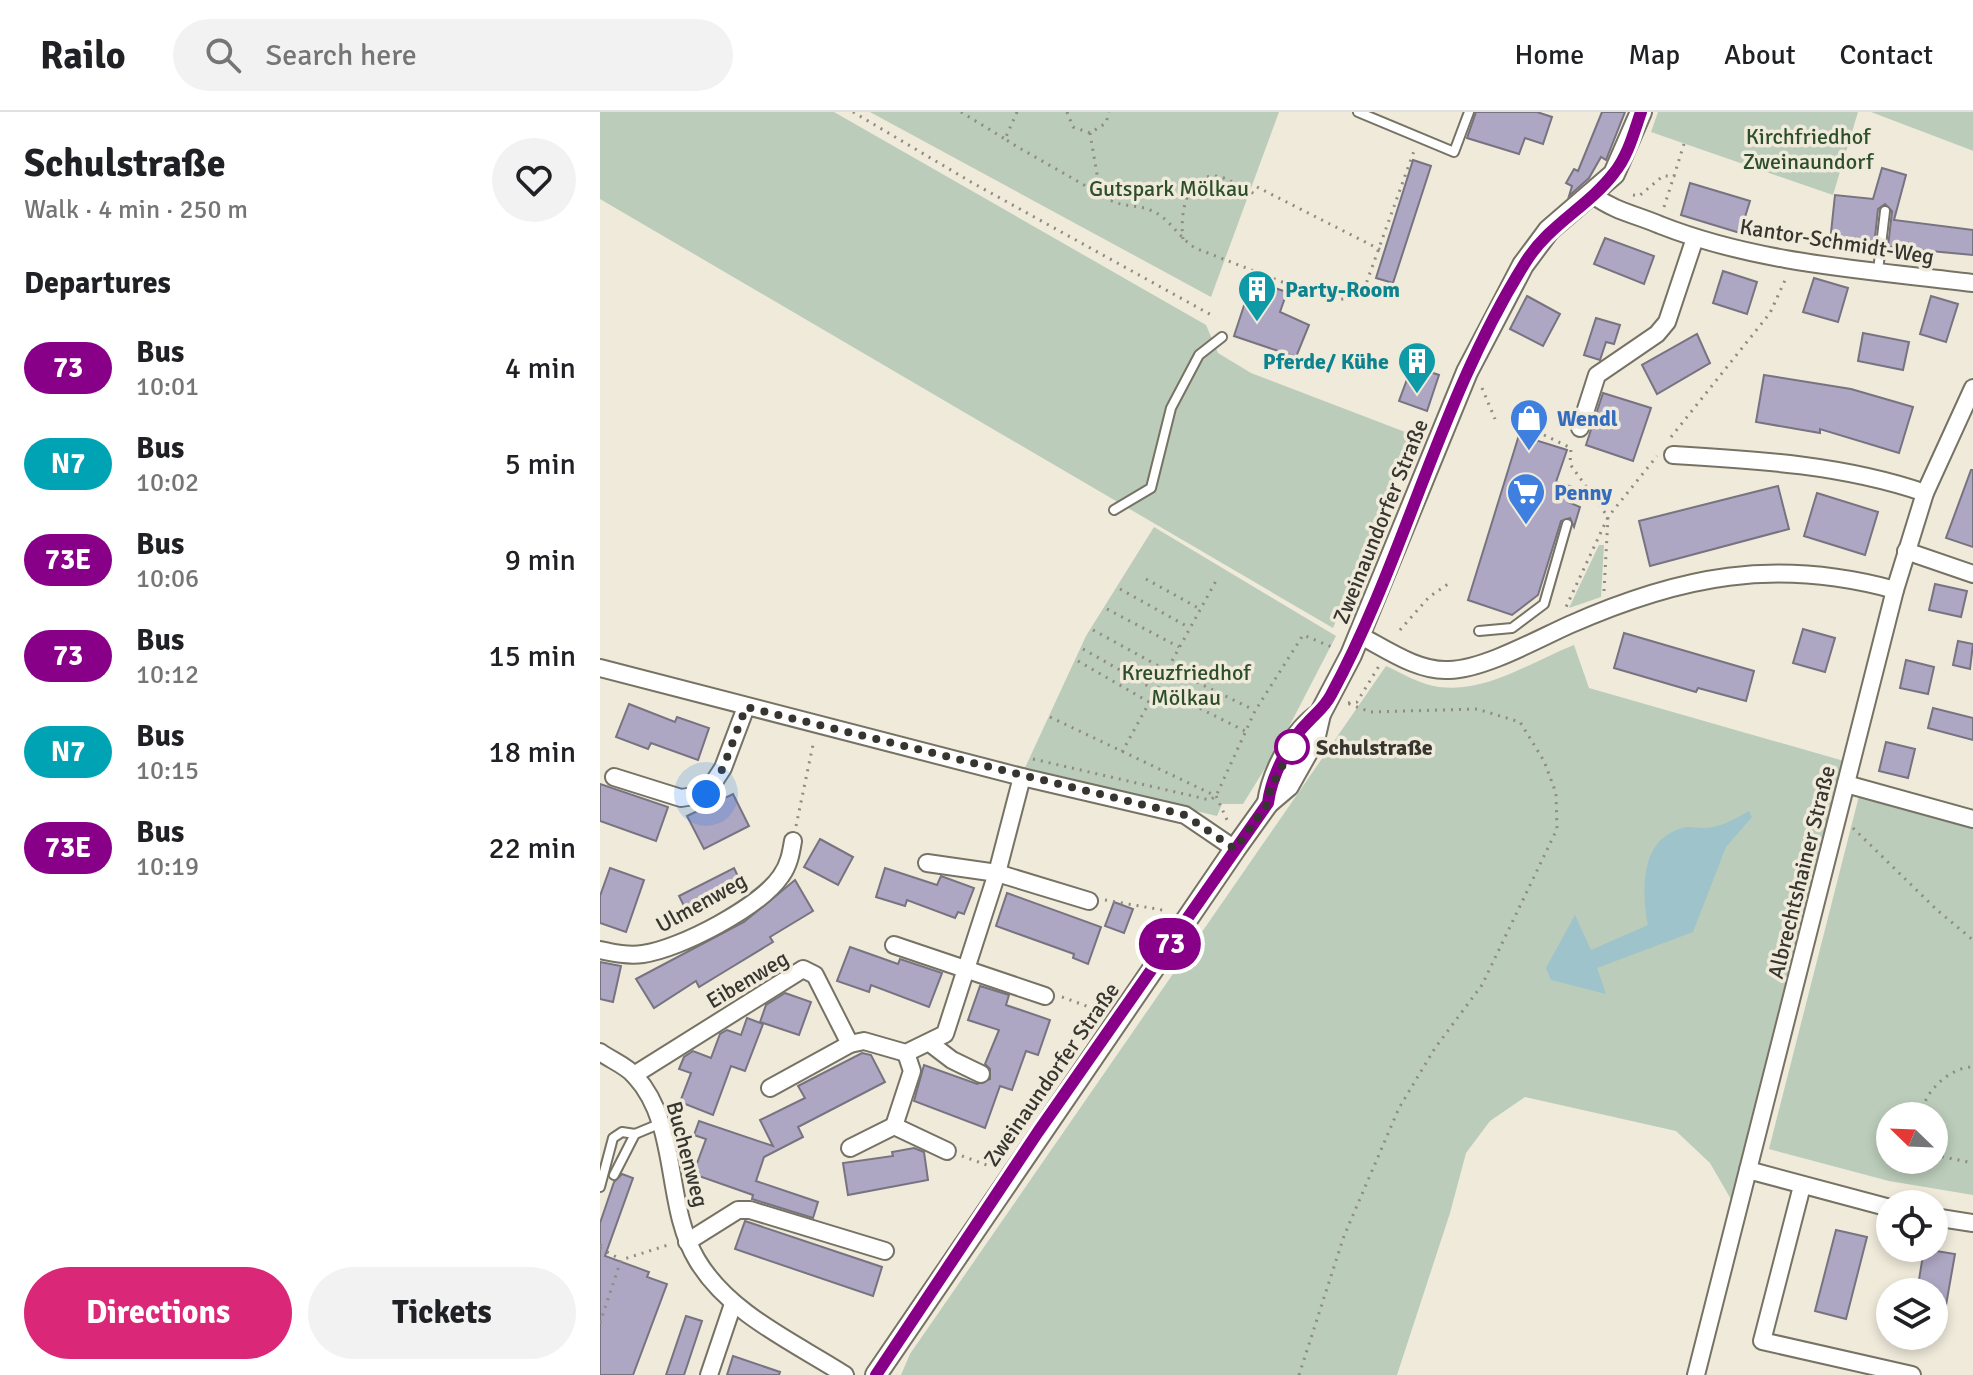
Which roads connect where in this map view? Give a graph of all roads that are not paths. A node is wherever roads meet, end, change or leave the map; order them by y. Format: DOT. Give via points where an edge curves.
graph roads {
  1 [pos="1358,112"];
  2 [pos="1469,112"];
  3 [pos="1641,112"];
  4 [pos="1593,195"];
  5 [pos="1885,211"];
  6 [pos="1695,238"];
  7 [pos="1878,271"];
  8 [pos="1973,283"];
  9 [pos="1222,337"];
  10 [pos="1973,388"];
  11 [pos="1580,428"];
  12 [pos="1673,455"];
  13 [pos="1925,493"];
  14 [pos="1114,510"];
  15 [pos="1567,524"];
  16 [pos="1906,551"];
  17 [pos="1973,574"];
  18 [pos="1895,590"];
  19 [pos="1479,631"];
  20 [pos="1359,635"];
  21 [pos="600,668"];
  22 [pos="746,707"];
  23 [pos="614,777"];
  24 [pos="1022,777"];
  25 [pos="1846,784"];
  26 [pos="1973,819"];
  27 [pos="793,841"];
  28 [pos="1235,849"];
  29 [pos="927,863"];
  30 [pos="997,873"];
  31 [pos="1089,901"];
  32 [pos="894,945"];
  33 [pos="600,950"];
  34 [pos="967,967"];
  35 [pos="1045,996"];
  36 [pos="850,1044"];
  37 [pos="931,1044"];
  38 [pos="600,1052"];
  39 [pos="906,1053"];
  40 [pos="981,1074"];
  41 [pos="634,1075"];
  42 [pos="770,1088"];
  43 [pos="659,1124"];
  44 [pos="894,1126"];
  45 [pos="635,1134"];
  46 [pos="850,1148"];
  47 [pos="947,1151"];
  48 [pos="1748,1170"];
  49 [pos="614,1175"];
  50 [pos="1802,1186"];
  51 [pos="600,1187"];
  52 [pos="1876,1204"];
  53 [pos="1948,1219"];
  54 [pos="1973,1223"];
  55 [pos="687,1242"];
  56 [pos="885,1251"];
  57 [pos="733,1304"];
  58 [pos="709,1375"];
  59 [pos="845,1375"];
  60 [pos="876,1375"];
  61 [pos="1696,1375"];
  62 [pos="1912,1375"];
  1 -- 2 [label="lane" via="1454,152"];
  3 -- 4 [label="street, Zweinaundorfer Straße" via="1622,162"];
  4 -- 6 [label="street, Kantor-Schmidt-Weg" via="1608,207"];
  4 -- 20 [label="street, Zweinaundorfer Straße" via="1549,230 1523,265 1467,372"];
  5 -- 7 [label="lane"];
  6 -- 7 [label="street, Kantor-Schmidt-Weg" via="1793,261"];
  6 -- 11 [label="street" via="1667,322 1597,375"];
  7 -- 8 [label="street, Kantor-Schmidt-Weg"];
  9 -- 14 [label="lane" via="1199,355 1171,408 1151,488"];
  10 -- 13 [label="street, Albrechtshainer Straße"];
  12 -- 13 [label="street" via="1792,464"];
  13 -- 16 [label="street, Albrechtshainer Straße"];
  15 -- 19 [label="lane" via="1544,604 1512,628"];
  16 -- 17 [label="street"];
  16 -- 18 [label="street, Albrechtshainer Straße"];
  18 -- 20 [label="street" via="1841,578 1753,572 1661,588 1449,671 1420,666"];
  18 -- 25 [label="street, Albrechtshainer Straße"];
  20 -- 28 [label="street, Zweinaundorfer Straße" via="1320,714 1290,749 1268,803"];
  21 -- 22 [label="street"];
  22 -- 23 [label="street" via="723,768 706,794 681,798"];
  22 -- 24 [label="street"];
  24 -- 28 [label="street" via="1185,815"];
  24 -- 30 [label="street"];
  25 -- 26 [label="street"];
  25 -- 48 [label="street, Albrechtshainer Straße"];
  27 -- 33 [label="street, Ulmenweg" via="781,877 724,920 657,952 624,955"];
  28 -- 60 [label="street, Zweinaundorfer Straße"];
  29 -- 30 [label="street"];
  30 -- 31 [label="street"];
  30 -- 34 [label="street"];
  32 -- 34 [label="street"];
  34 -- 35 [label="street"];
  34 -- 37 [label="street" via="948,1029"];
  36 -- 39 [label="street" via="864,1041"];
  36 -- 41 [label="street, Eibenweg" via="815,975 803,969"];
  36 -- 42 [label="street"];
  37 -- 39 [label="street"];
  37 -- 40 [label="street"];
  38 -- 41 [label="street, Buchenweg"];
  39 -- 44 [label="street" via="912,1071"];
  41 -- 43 [label="street, Buchenweg" via="654,1104"];
  43 -- 45 [label="lane"];
  43 -- 55 [label="street, Buchenweg"];
  44 -- 46 [label="street"];
  44 -- 47 [label="street"];
  45 -- 49 [label="lane"];
  45 -- 51 [label="lane" via="622,1132 610,1143"];
  48 -- 50 [label="street"];
  48 -- 61 [label="street, Albrechtshainer Straße"];
  50 -- 52 [label="street"];
  50 -- 62 [label="street" via="1762,1341"];
  53 -- 54 [label="street"];
  55 -- 56 [label="street, Buchenweg" via="738,1210 750,1210"];
  55 -- 57 [label="street, Buchenweg"];
  57 -- 58 [label="street"];
  57 -- 59 [label="street, Buchenweg"];
}
